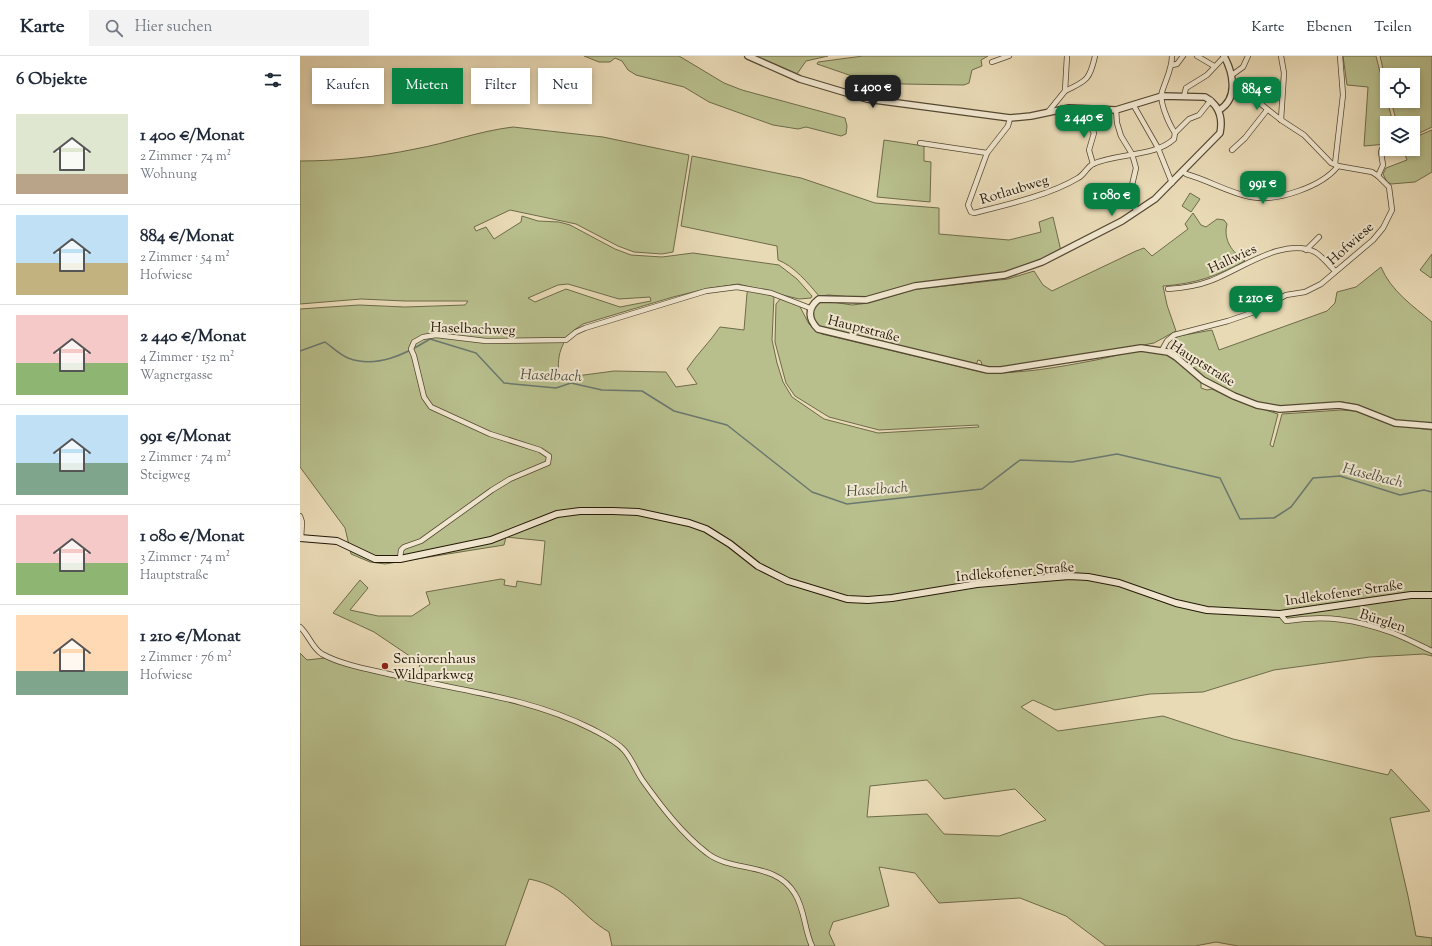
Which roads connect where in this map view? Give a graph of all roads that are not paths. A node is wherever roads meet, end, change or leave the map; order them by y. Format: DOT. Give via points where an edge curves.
graph roads {
  1 [pos="748,56"];
  2 [pos="1009,56"];
  3 [pos="1067,56"];
  4 [pos="1095,56"];
  5 [pos="1172,56"];
  6 [pos="1183,56"];
  7 [pos="1197,56"];
  8 [pos="1248,56"];
  9 [pos="1281,56"];
  10 [pos="1340,56"];
  11 [pos="1224,57"];
  12 [pos="992,62"];
  13 [pos="1172,65"];
  14 [pos="1214,66"];
  15 [pos="1232,75"];
  16 [pos="1242,89"];
  17 [pos="1065,91"];
  18 [pos="1162,96"];
  19 [pos="1184,96"];
  20 [pos="1211,100"];
  21 [pos="1134,106"];
  22 [pos="1085,110"];
  23 [pos="1116,110"];
  24 [pos="1219,110"];
  25 [pos="1267,110"];
  26 [pos="1048,112"];
  27 [pos="1010,118"];
  28 [pos="1281,120"];
  29 [pos="1175,132"];
  30 [pos="920,143"];
  31 [pos="1158,148"];
  32 [pos="1232,150"];
  33 [pos="987,153"];
  34 [pos="1132,154"];
  35 [pos="1382,156"];
  36 [pos="1092,164"];
  37 [pos="1336,165"];
  38 [pos="1183,171"];
  39 [pos="1378,176"];
  40 [pos="1172,183"];
  41 [pos="1137,211"];
  42 [pos="1319,237"];
  43 [pos="1306,250"];
  44 [pos="1335,271"];
  45 [pos="1168,289"];
  46 [pos="810,308"];
  47 [pos="1162,350"];
  48 [pos="1432,426"];
  49 [pos="300,516"];
  50 [pos="300,538"];
  51 [pos="400,559"];
  52 [pos="1432,595"];
  53 [pos="1280,614"];
  54 [pos="300,627"];
  55 [pos="1432,651"];
  56 [pos="812,946"];
  1 -- 27 [label="street" via="800,79 867,99"];
  2 -- 12 [label="street"];
  3 -- 17 [label="street"];
  4 -- 17 [label="street" via="1090,77"];
  5 -- 13 [label="street"];
  6 -- 13 [label="street"];
  7 -- 14 [label="street"];
  8 -- 15 [label="street" via="1243,67"];
  9 -- 28 [label="street" via="1284,73"];
  10 -- 37 [label="street" via="1343,95"];
  11 -- 14 [label="street"];
  11 -- 15 [label="street"];
  13 -- 18 [label="street"];
  14 -- 19 [label="street" via="1207,75 1186,88"];
  15 -- 24 [label="street" via="1230,100"];
  16 -- 25 [label="street"];
  17 -- 26 [label="street"];
  18 -- 19 [label="street"];
  18 -- 21 [label="street"];
  18 -- 29 [label="street" via="1167,119"];
  19 -- 20 [label="street" via="1205,97"];
  20 -- 24 [label="street"];
  20 -- 29 [label="street" via="1199,115 1189,119"];
  21 -- 23 [label="street"];
  21 -- 31 [label="street"];
  22 -- 23 [label="street"];
  22 -- 26 [label="street" via="1069,108"];
  22 -- 36 [label="street" via="1094,133 1089,150"];
  23 -- 34 [label="street" via="1121,136"];
  24 -- 38 [label="street, Hauptstraße" via="1222,125 1220,133"];
  25 -- 28 [label="street"];
  25 -- 32 [label="street"];
  26 -- 27 [label="street"];
  27 -- 33 [label="street, Rotlaubweg" via="1008,126"];
  28 -- 37 [label="street" via="1304,135 1330,163"];
  29 -- 31 [label="street" via="1174,139"];
  30 -- 33 [label="street"];
  31 -- 34 [label="street"];
  31 -- 40 [label="street"];
  33 -- 36 [label="street, Rotlaubweg" via="968,205 974,213 1049,191 1079,178"];
  34 -- 36 [label="street"];
  34 -- 41 [label="street" via="1136,168 1129,198"];
  35 -- 39 [label="street" via="1383,165"];
  37 -- 38 [label="street" via="1318,184 1305,190 1252,197"];
  37 -- 39 [label="street" via="1360,169"];
  38 -- 40 [label="street, Hauptstraße"];
  39 -- 44 [label="street, Hofwiese" via="1388,187 1392,202 1389,218 1373,240"];
  40 -- 41 [label="street, Hauptstraße"];
  41 -- 46 [label="street, Hauptstraße" via="1122,222 1080,244 1022,270 915,286 866,300 819,299"];
  42 -- 43 [label="street"];
  43 -- 44 [label="street, Hallwies" via="1314,252"];
  43 -- 45 [label="street, Hallwies" via="1284,249 1210,281 1190,287"];
  44 -- 47 [label="street, Hofwiese" via="1322,284 1305,292 1286,295 1257,311 1204,329 1174,335"];
  46 -- 47 [label="street, Hauptstraße" via="813,323 825,332 988,370 1141,348"];
  46 -- 51 [label="street, Haselbachweg" via="771,293 738,287 706,291 585,328 566,340 486,341 436,335 423,337 414,342 411,349 424,397 431,407 490,434 540,450 549,456 549,459 548,463 510,479 492,490 421,541 404,547"];
  47 -- 48 [label="street, Hauptstraße" via="1176,357 1203,380 1257,405 1280,410 1339,405 1357,408 1395,423"];
  49 -- 50 [label="street"];
  50 -- 51 [label="main road, Indlekofener Straße" via="337,541 375,559"];
  51 -- 53 [label="main road, Indlekofener Straße" via="491,540 558,514 580,511 638,512 666,516 706,529 758,566 788,581 848,599 892,598 977,584 1049,577 1088,577 1119,583 1176,603 1207,610"];
  52 -- 53 [label="main road, Indlekofener Straße" via="1411,594"];
  53 -- 55 [label="street, Bürglen" via="1286,621 1313,617 1347,620 1393,633"];
  54 -- 56 [label="street" via="316,649 336,660 419,681 529,704 611,739 624,750 641,779 681,829 708,854 720,862 768,873 781,880 794,892 800,903"];
}
